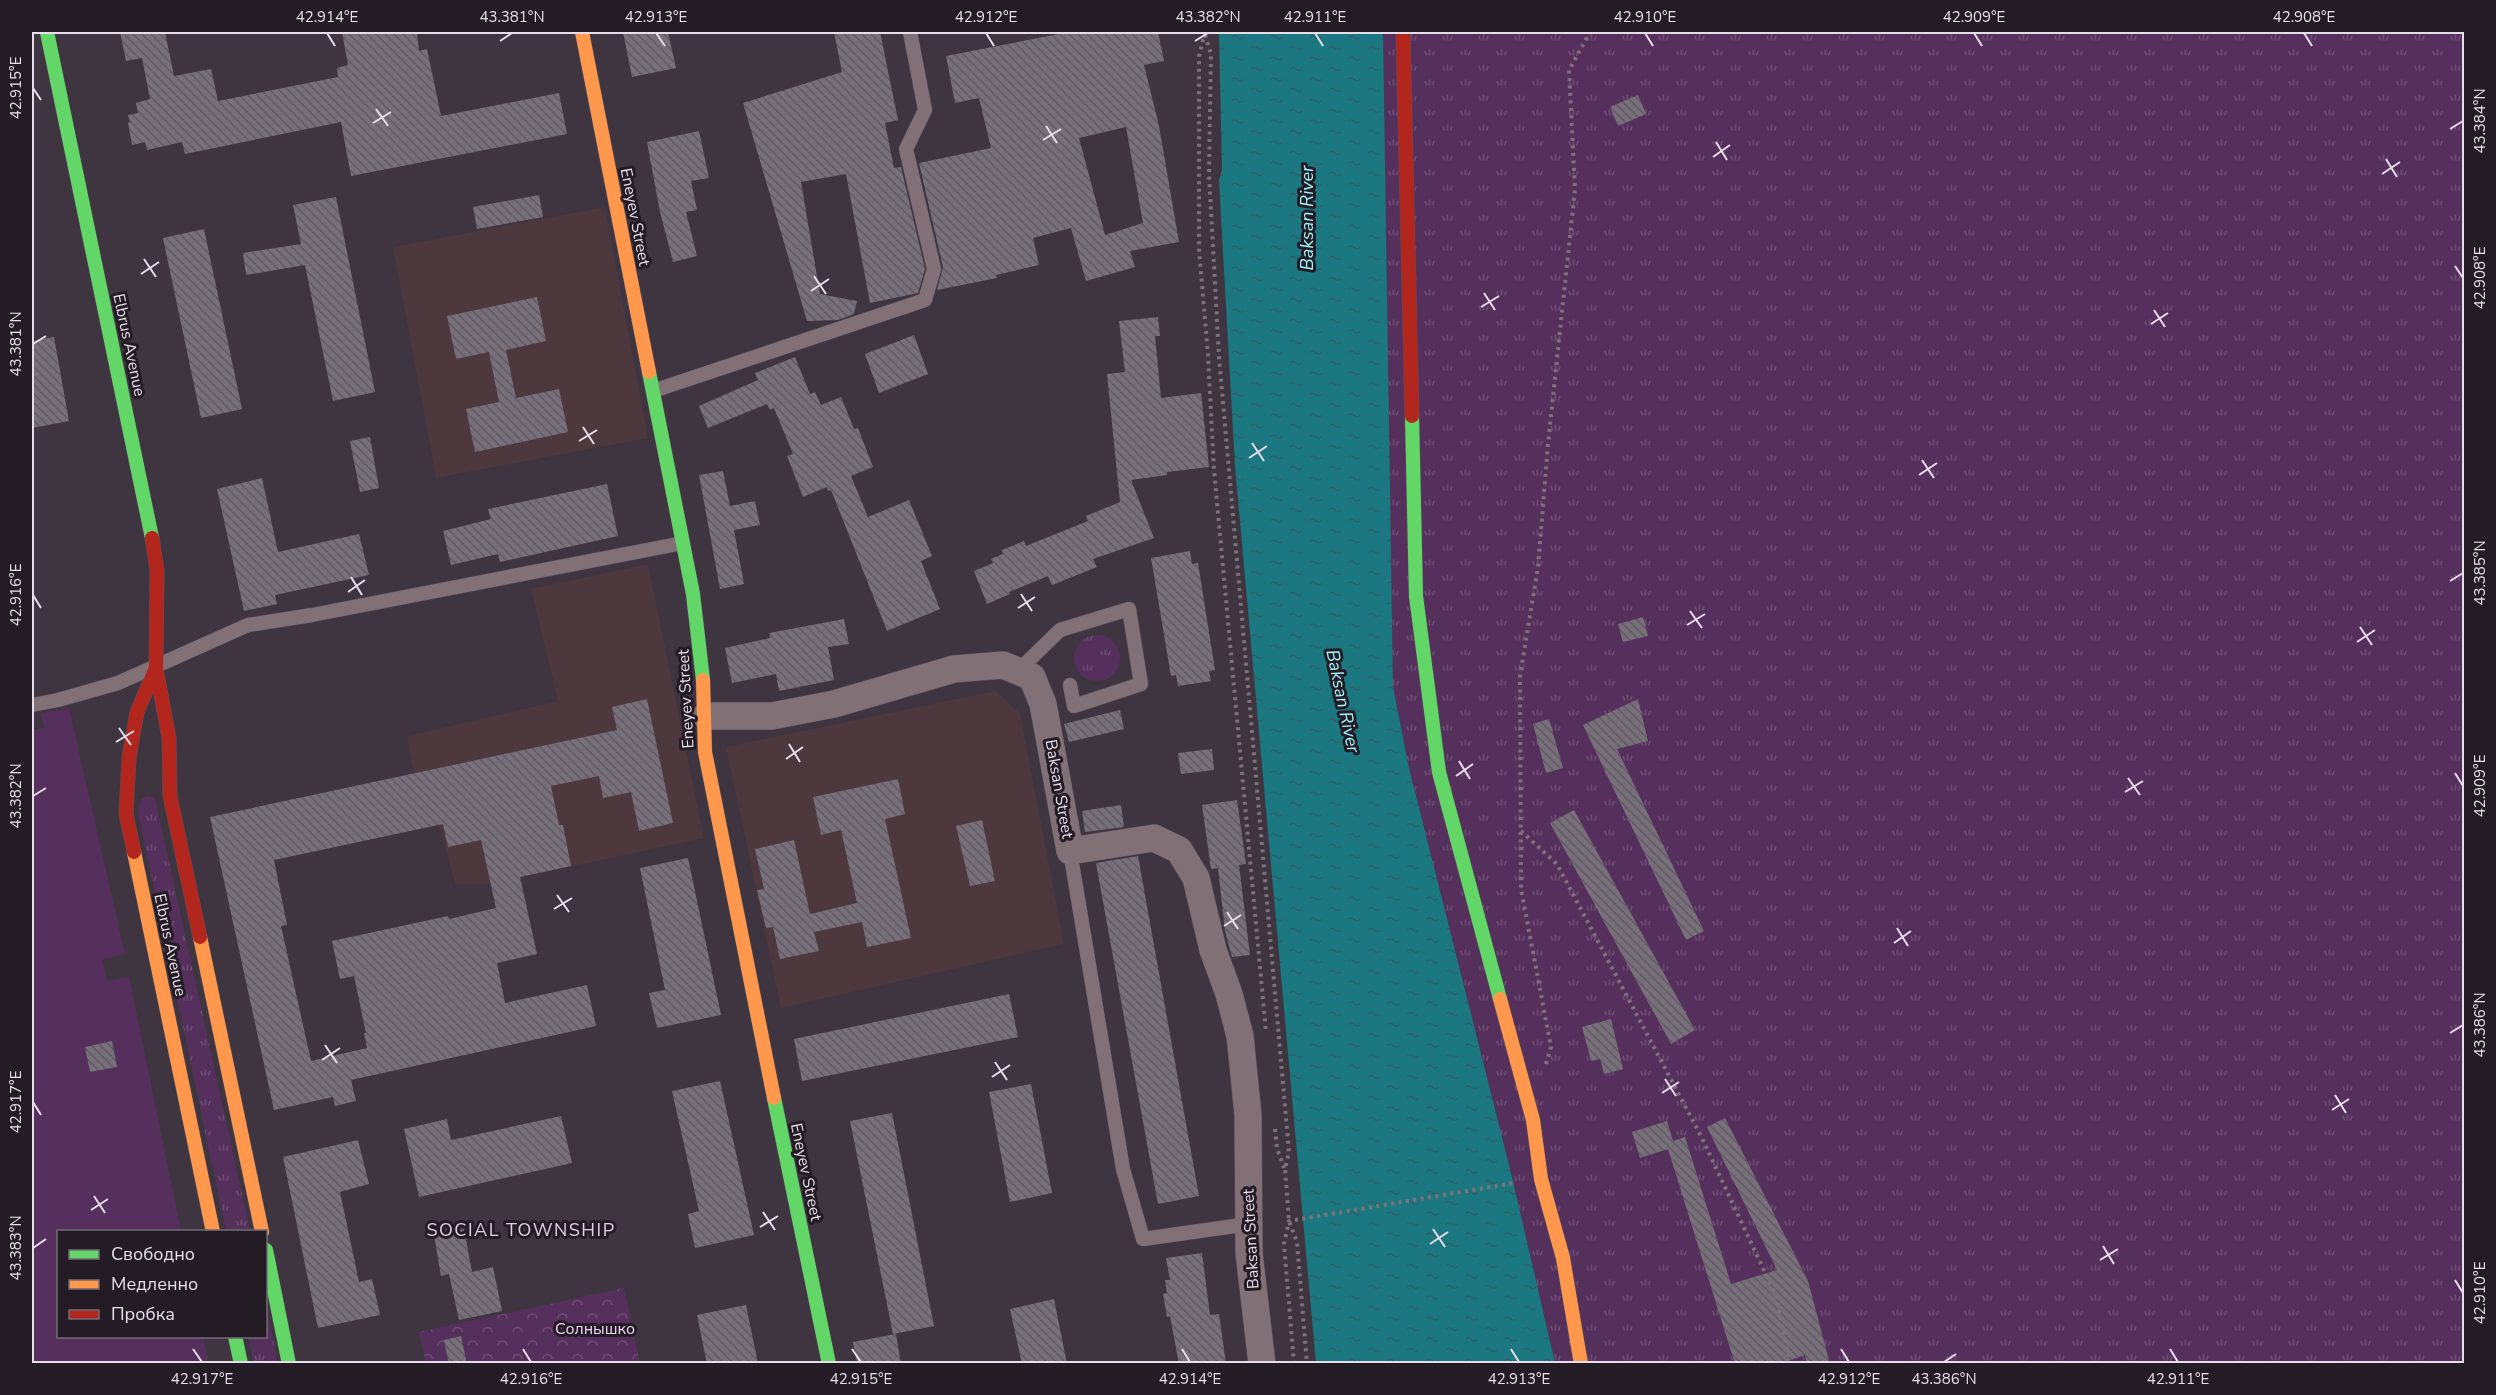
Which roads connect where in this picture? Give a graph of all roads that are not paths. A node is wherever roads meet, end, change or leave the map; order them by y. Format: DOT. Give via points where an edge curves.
graph roads {
  1 [pos="582,32"];
  2 [pos="909,32"];
  3 [pos="1403,32"];
  4 [pos="42,34"];
  5 [pos="653,391"];
  6 [pos="683,543"];
  7 [pos="156,668"];
  8 [pos="1018,671"];
  9 [pos="1070,685"];
  10 [pos="32,705"];
  11 [pos="706,716"];
  12 [pos="156,788"];
  13 [pos="140,789"];
  14 [pos="170,796"];
  15 [pos="126,802"];
  16 [pos="1070,851"];
  17 [pos="1249,1224"];
  18 [pos="213,1230"];
  19 [pos="262,1230"];
  20 [pos="267,1255"];
  21 [pos="235,1338"];
  22 [pos="241,1364"];
  23 [pos="289,1364"];
  24 [pos="829,1364"];
  25 [pos="1262,1364"];
  26 [pos="1581,1364"];
  1 -- 5 [label="street, Eneyev Street"];
  2 -- 5 [label="lane" via="925,110 906,149 934,269 925,300"];
  3 -- 26 [label="street" via="1416,596 1439,772 1533,1120 1541,1179 1563,1258"];
  4 -- 7 [label="street, Elbrus Avenue" via="150,525 157,570"];
  5 -- 6 [label="street, Eneyev Street"];
  6 -- 7 [label="lane" via="248,625"];
  6 -- 11 [label="street, Eneyev Street" via="698,632"];
  7 -- 10 [label="lane" via="118,683"];
  7 -- 14 [label="street, Elbrus Avenue" via="168,738"];
  7 -- 15 [label="street, Elbrus Avenue" via="138,712"];
  8 -- 9 [label="lane" via="1060,630 1129,609 1141,684 1074,706"];
  8 -- 11 [label="street" via="1003,665 954,669 834,704 783,714"];
  8 -- 16 [label="street, Baksan Street" via="1032,677 1043,704"];
  11 -- 24 [label="street, Eneyev Street" via="705,752"];
  12 -- 14 [label="street"];
  13 -- 15 [label="street"];
  14 -- 19 [label="street, Elbrus Avenue"];
  15 -- 18 [label="street, Elbrus Avenue"];
  16 -- 17 [label="street, Baksan Street" via="1154,838 1179,850 1196,878 1240,1036 1248,1115"];
  16 -- 17 [label="lane" via="1123,1169 1143,1239"];
  17 -- 25 [label="street, Baksan Street"];
  20 -- 23 [label="street"];
  21 -- 22 [label="street"];
}
